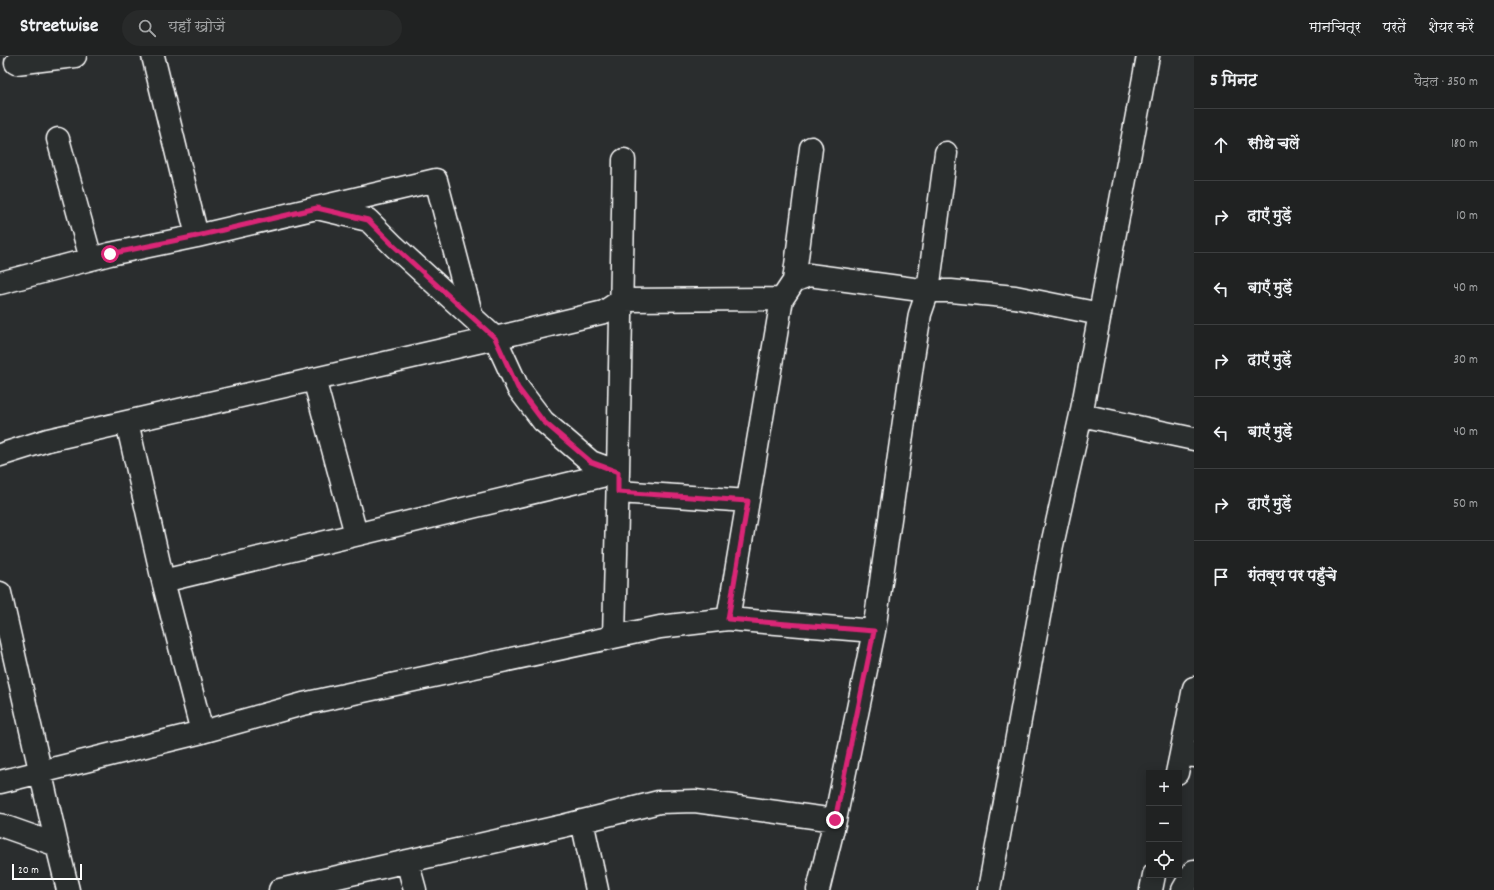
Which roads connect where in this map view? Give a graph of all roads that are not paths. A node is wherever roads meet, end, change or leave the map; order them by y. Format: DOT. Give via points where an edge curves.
graph roads {
  1 [pos="75,56"];
  2 [pos="153,56"];
  3 [pos="1148,56"];
  4 [pos="10,62"];
  5 [pos="58,139"];
  6 [pos="811,148"];
  7 [pos="946,152"];
  8 [pos="624,160"];
  9 [pos="317,208"];
  10 [pos="197,236"];
  11 [pos="91,259"];
  12 [pos="794,281"];
  13 [pos="0,283"];
  14 [pos="928,291"];
  15 [pos="782,299"];
  16 [pos="622,300"];
  17 [pos="1100,314"];
  18 [pos="472,317"];
  19 [pos="495,338"];
  20 [pos="314,379"];
  21 [pos="1081,415"];
  22 [pos="127,422"];
  23 [pos="1194,440"];
  24 [pos="0,455"];
  25 [pos="618,482"];
  26 [pos="748,501"];
  27 [pos="356,534"];
  28 [pos="163,580"];
  29 [pos="0,594"];
  30 [pos="728,619"];
  31 [pos="874,631"];
  32 [pos="614,637"];
  33 [pos="1194,688"];
  34 [pos="202,732"];
  35 [pos="1184,761"];
  36 [pos="41,771"];
  37 [pos="0,782"];
  38 [pos="835,820"];
  39 [pos="582,821"];
  40 [pos="0,825"];
  41 [pos="57,845"];
  42 [pos="407,861"];
  43 [pos="1194,871"];
  44 [pos="1153,878"];
  45 [pos="68,890"];
  46 [pos="280,890"];
  47 [pos="415,890"];
  48 [pos="597,890"];
  49 [pos="818,890"];
  50 [pos="988,890"];
  51 [pos="1151,890"];
  52 [pos="1183,890"];
  1 -- 4 [label="street"];
  2 -- 10 [label="street"];
  3 -- 17 [label="street"];
  5 -- 11 [label="street"];
  6 -- 12 [label="street"];
  7 -- 14 [label="street"];
  8 -- 16 [label="street"];
  9 -- 10 [label="street"];
  9 -- 18 [label="street" via="368,220"];
  9 -- 18 [label="street" via="436,180"];
  10 -- 11 [label="street"];
  11 -- 13 [label="street"];
  12 -- 14 [label="street" via="809,275"];
  12 -- 15 [label="street"];
  14 -- 17 [label="street" via="1015,297"];
  14 -- 31 [label="street" via="916,336"];
  15 -- 16 [label="street"];
  15 -- 26 [label="street"];
  16 -- 19 [label="street" via="604,312"];
  16 -- 25 [label="street"];
  17 -- 21 [label="street"];
  18 -- 19 [label="street"];
  19 -- 20 [label="street"];
  19 -- 25 [label="street" via="518,388 543,421"];
  20 -- 22 [label="street"];
  20 -- 27 [label="street"];
  21 -- 23 [label="street"];
  21 -- 50 [label="street" via="1052,544"];
  22 -- 24 [label="street" via="48,440"];
  22 -- 28 [label="street"];
  25 -- 26 [label="street"];
  25 -- 27 [label="street"];
  25 -- 32 [label="street"];
  26 -- 30 [label="street"];
  27 -- 28 [label="street"];
  28 -- 34 [label="street"];
  29 -- 36 [label="street"];
  30 -- 31 [label="street"];
  30 -- 32 [label="street" via="660,627"];
  31 -- 38 [label="street"];
  32 -- 34 [label="street" via="303,704"];
  33 -- 35 [label="street"];
  34 -- 36 [label="street"];
  36 -- 37 [label="street"];
  36 -- 41 [label="street"];
  38 -- 39 [label="street" via="695,801 659,802"];
  38 -- 49 [label="street"];
  39 -- 42 [label="street"];
  39 -- 48 [label="street"];
  40 -- 41 [label="street"];
  41 -- 45 [label="street"];
  42 -- 46 [label="street"];
  42 -- 47 [label="street"];
  43 -- 52 [label="street"];
  44 -- 51 [label="street"];
}
